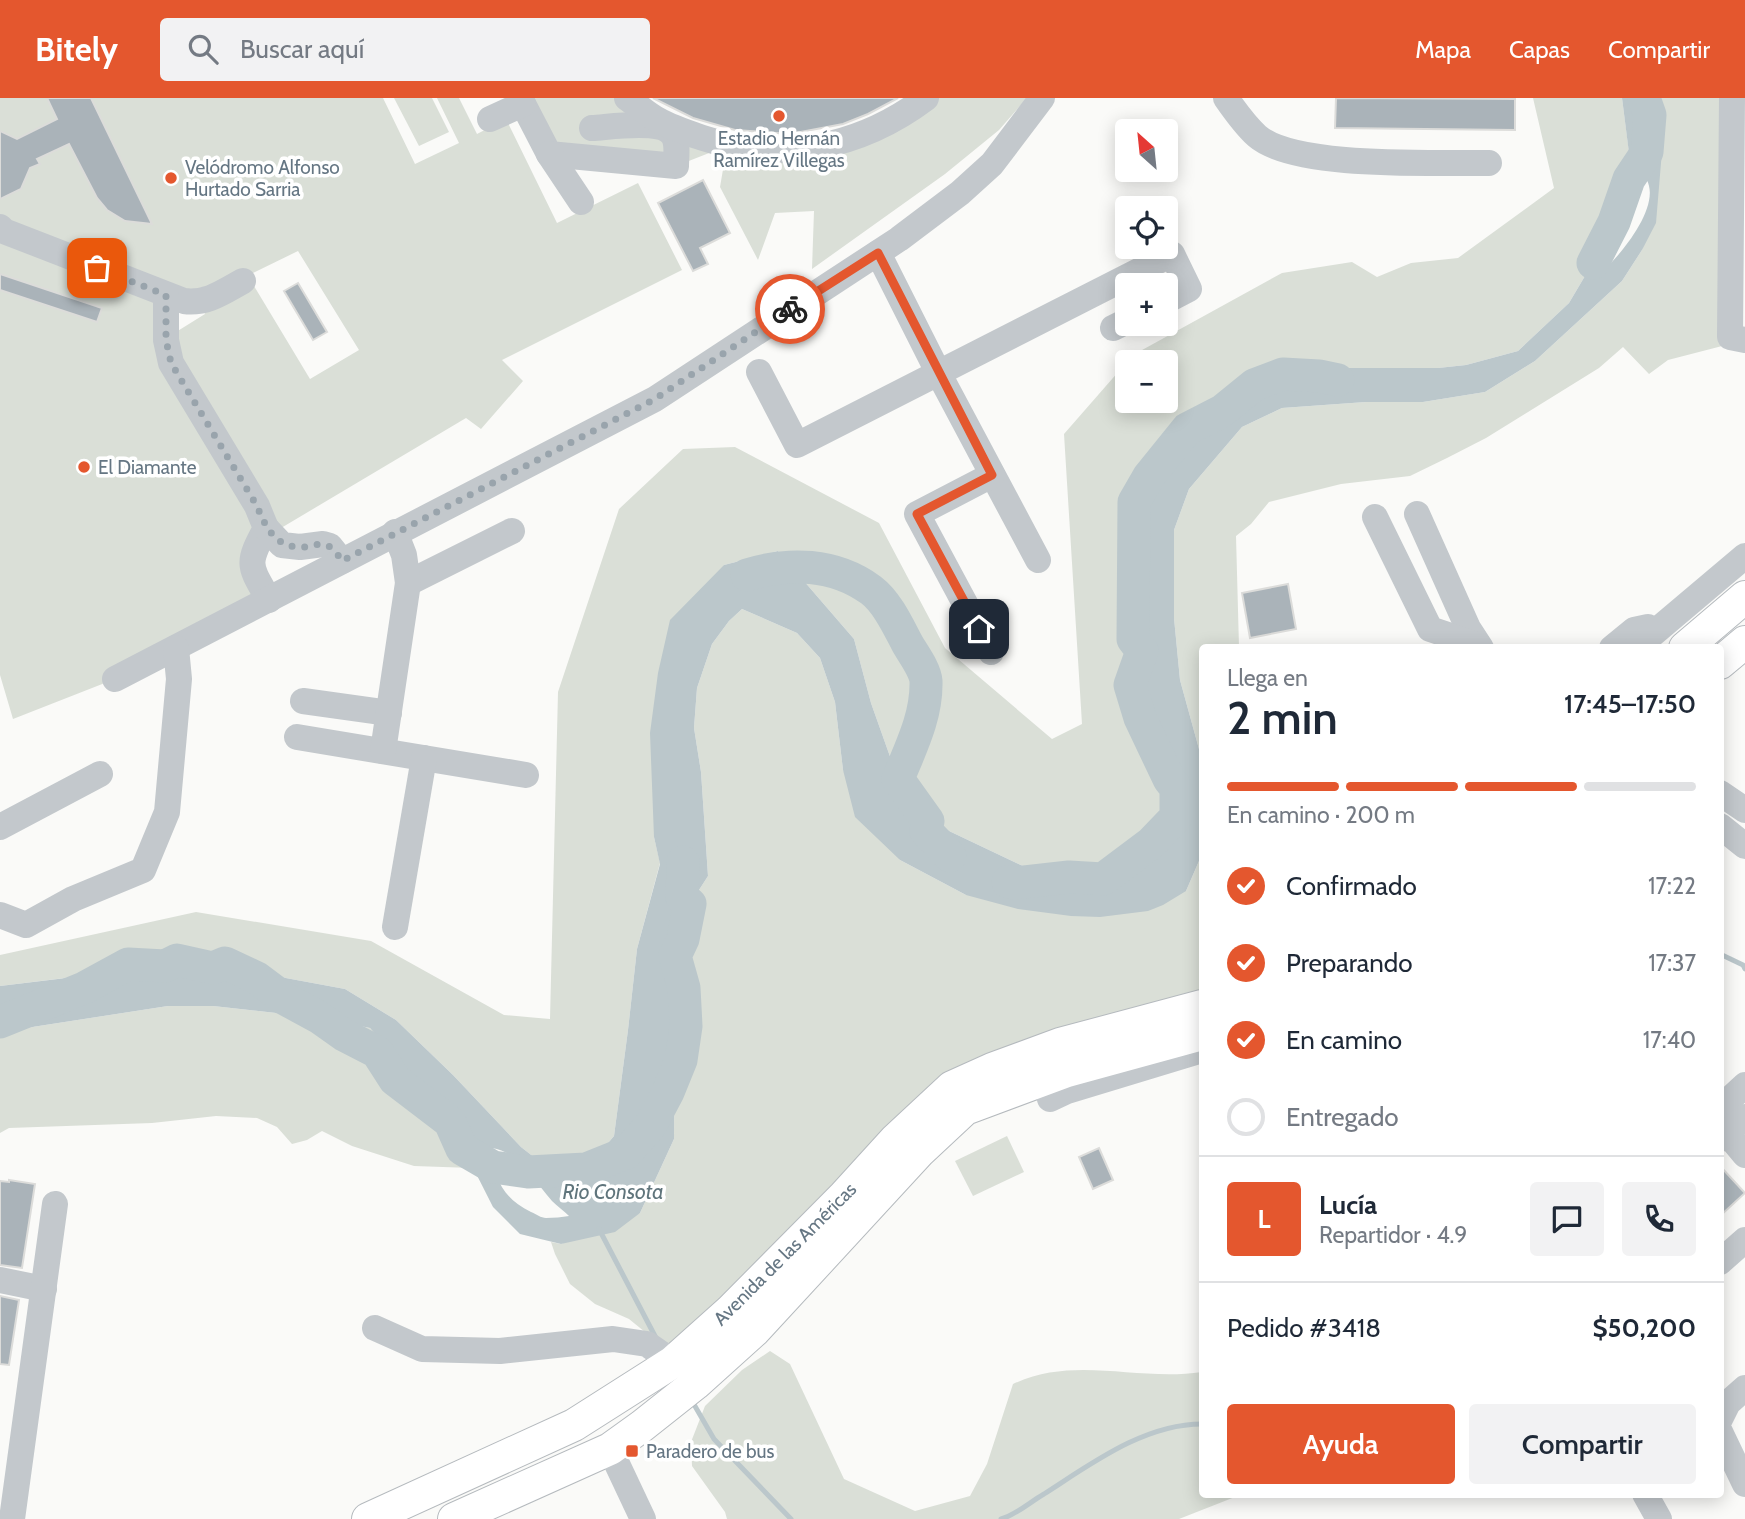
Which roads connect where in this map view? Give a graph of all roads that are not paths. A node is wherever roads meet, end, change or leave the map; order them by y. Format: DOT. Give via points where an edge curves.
graph roads {
  1 [pos="627,98"];
  2 [pos="926,98"];
  3 [pos="1042,98"];
  4 [pos="1226,98"];
  5 [pos="1732,98"];
  6 [pos="521,101"];
  7 [pos="490,119"];
  8 [pos="593,128"];
  9 [pos="549,154"];
  10 [pos="1489,163"];
  11 [pos="581,202"];
  12 [pos="0,227"];
  13 [pos="878,253"];
  14 [pos="1135,273"];
  15 [pos="243,281"];
  16 [pos="1115,283"];
  17 [pos="166,295"];
  18 [pos="1178,295"];
  19 [pos="1737,338"];
  20 [pos="759,372"];
  21 [pos="939,374"];
  22 [pos="992,475"];
  23 [pos="1417,514"];
  24 [pos="1375,517"];
  25 [pos="266,528"];
  26 [pos="512,531"];
  27 [pos="395,532"];
  28 [pos="1745,556"];
  29 [pos="1438,558"];
  30 [pos="1038,560"];
  31 [pos="342,561"];
  32 [pos="1403,575"];
  33 [pos="408,583"];
  34 [pos="1745,597"];
  35 [pos="269,600"];
  36 [pos="1664,624"];
  37 [pos="1745,642"];
  38 [pos="1473,644"];
  39 [pos="1478,644"];
  40 [pos="1617,644"];
  41 [pos="1641,644"];
  42 [pos="1690,644"];
  43 [pos="176,648"];
  44 [pos="991,652"];
  45 [pos="1724,660"];
  46 [pos="115,679"];
  47 [pos="303,701"];
  48 [pos="388,713"];
  49 [pos="297,737"];
  50 [pos="383,751"];
  51 [pos="424,758"];
  52 [pos="100,774"];
  53 [pos="526,775"];
  54 [pos="1724,796"];
  55 [pos="1745,810"];
  56 [pos="0,827"];
  57 [pos="1724,829"];
  58 [pos="1745,846"];
  59 [pos="0,915"];
  60 [pos="395,927"];
  61 [pos="1199,1007"];
  62 [pos="1199,1035"];
  63 [pos="1199,1052"];
  64 [pos="1745,1085"];
  65 [pos="1050,1099"];
  66 [pos="1724,1104"];
  67 [pos="1728,1129"];
  68 [pos="1745,1154"];
  69 [pos="55,1204"];
  70 [pos="1745,1240"];
  71 [pos="1724,1258"];
  72 [pos="0,1280"];
  73 [pos="44,1289"];
  74 [pos="375,1328"];
  75 [pos="673,1362"];
  76 [pos="1745,1388"];
  77 [pos="1724,1411"];
  78 [pos="1724,1440"];
  79 [pos="610,1449"];
  80 [pos="1745,1484"];
  81 [pos="1647,1498"];
  82 [pos="12,1519"];
  83 [pos="368,1519"];
  84 [pos="454,1519"];
  85 [pos="643,1519"];
  86 [pos="1659,1519"];
  1 -- 2 [label="street" via="676,129 727,146 781,151 861,136"];
  3 -- 13 [label="street" via="992,164"];
  4 -- 10 [label="street" via="1258,137 1297,155"];
  5 -- 19 [label="street"];
  6 -- 7 [label="street"];
  6 -- 9 [label="street"];
  8 -- 9 [label="street" via="658,125 676,140 676,166"];
  9 -- 11 [label="street"];
  12 -- 17 [label="street"];
  13 -- 21 [label="street"];
  13 -- 27 [label="street" via="655,399"];
  14 -- 18 [label="street" via="1172,254 1189,289"];
  15 -- 17 [label="street" via="198,303"];
  16 -- 21 [label="street"];
  17 -- 25 [label="street" via="171,363"];
  20 -- 21 [label="street" via="797,445"];
  21 -- 22 [label="street"];
  22 -- 30 [label="street"];
  22 -- 44 [label="street" via="917,514"];
  23 -- 29 [label="street"];
  24 -- 32 [label="street"];
  25 -- 31 [label="street" via="282,545 323,544"];
  25 -- 35 [label="street" via="252,554 253,572"];
  26 -- 33 [label="street"];
  27 -- 31 [label="street"];
  27 -- 33 [label="street"];
  28 -- 36 [label="street"];
  29 -- 32 [label="street"];
  29 -- 39 [label="street"];
  31 -- 35 [label="street"];
  32 -- 38 [label="street" via="1430,629"];
  33 -- 48 [label="street"];
  34 -- 42 [label="main road"];
  35 -- 43 [label="street"];
  36 -- 40 [label="street" via="1634,630"];
  36 -- 41 [label="street"];
  37 -- 45 [label="main road"];
  43 -- 46 [label="street"];
  43 -- 59 [label="street" via="178,679 167,812 143,870 73,899 26,925"];
  47 -- 48 [label="street"];
  48 -- 50 [label="street"];
  49 -- 50 [label="street"];
  50 -- 51 [label="street"];
  51 -- 53 [label="street"];
  51 -- 60 [label="street"];
  52 -- 56 [label="street"];
  54 -- 55 [label="street"];
  57 -- 58 [label="street"];
  61 -- 75 [label="main road, Avenida de las Américas" via="1060,1044 952,1087 730,1311"];
  62 -- 79 [label="main road, Avenida de las Américas" via="1067,1071 965,1109 755,1330 695,1384"];
  63 -- 65 [label="street"];
  64 -- 66 [label="street"];
  67 -- 68 [label="street"];
  69 -- 73 [label="street"];
  70 -- 71 [label="street"];
  72 -- 73 [label="street"];
  73 -- 82 [label="street"];
  74 -- 75 [label="street" via="422,1349 500,1351 613,1339 647,1344"];
  75 -- 83 [label="main road, Avenida de las Américas" via="574,1425"];
  76 -- 77 [label="street"];
  78 -- 80 [label="street"];
  79 -- 84 [label="main road, Avenida de las Américas"];
  79 -- 85 [label="street"];
  81 -- 86 [label="street"];
}
